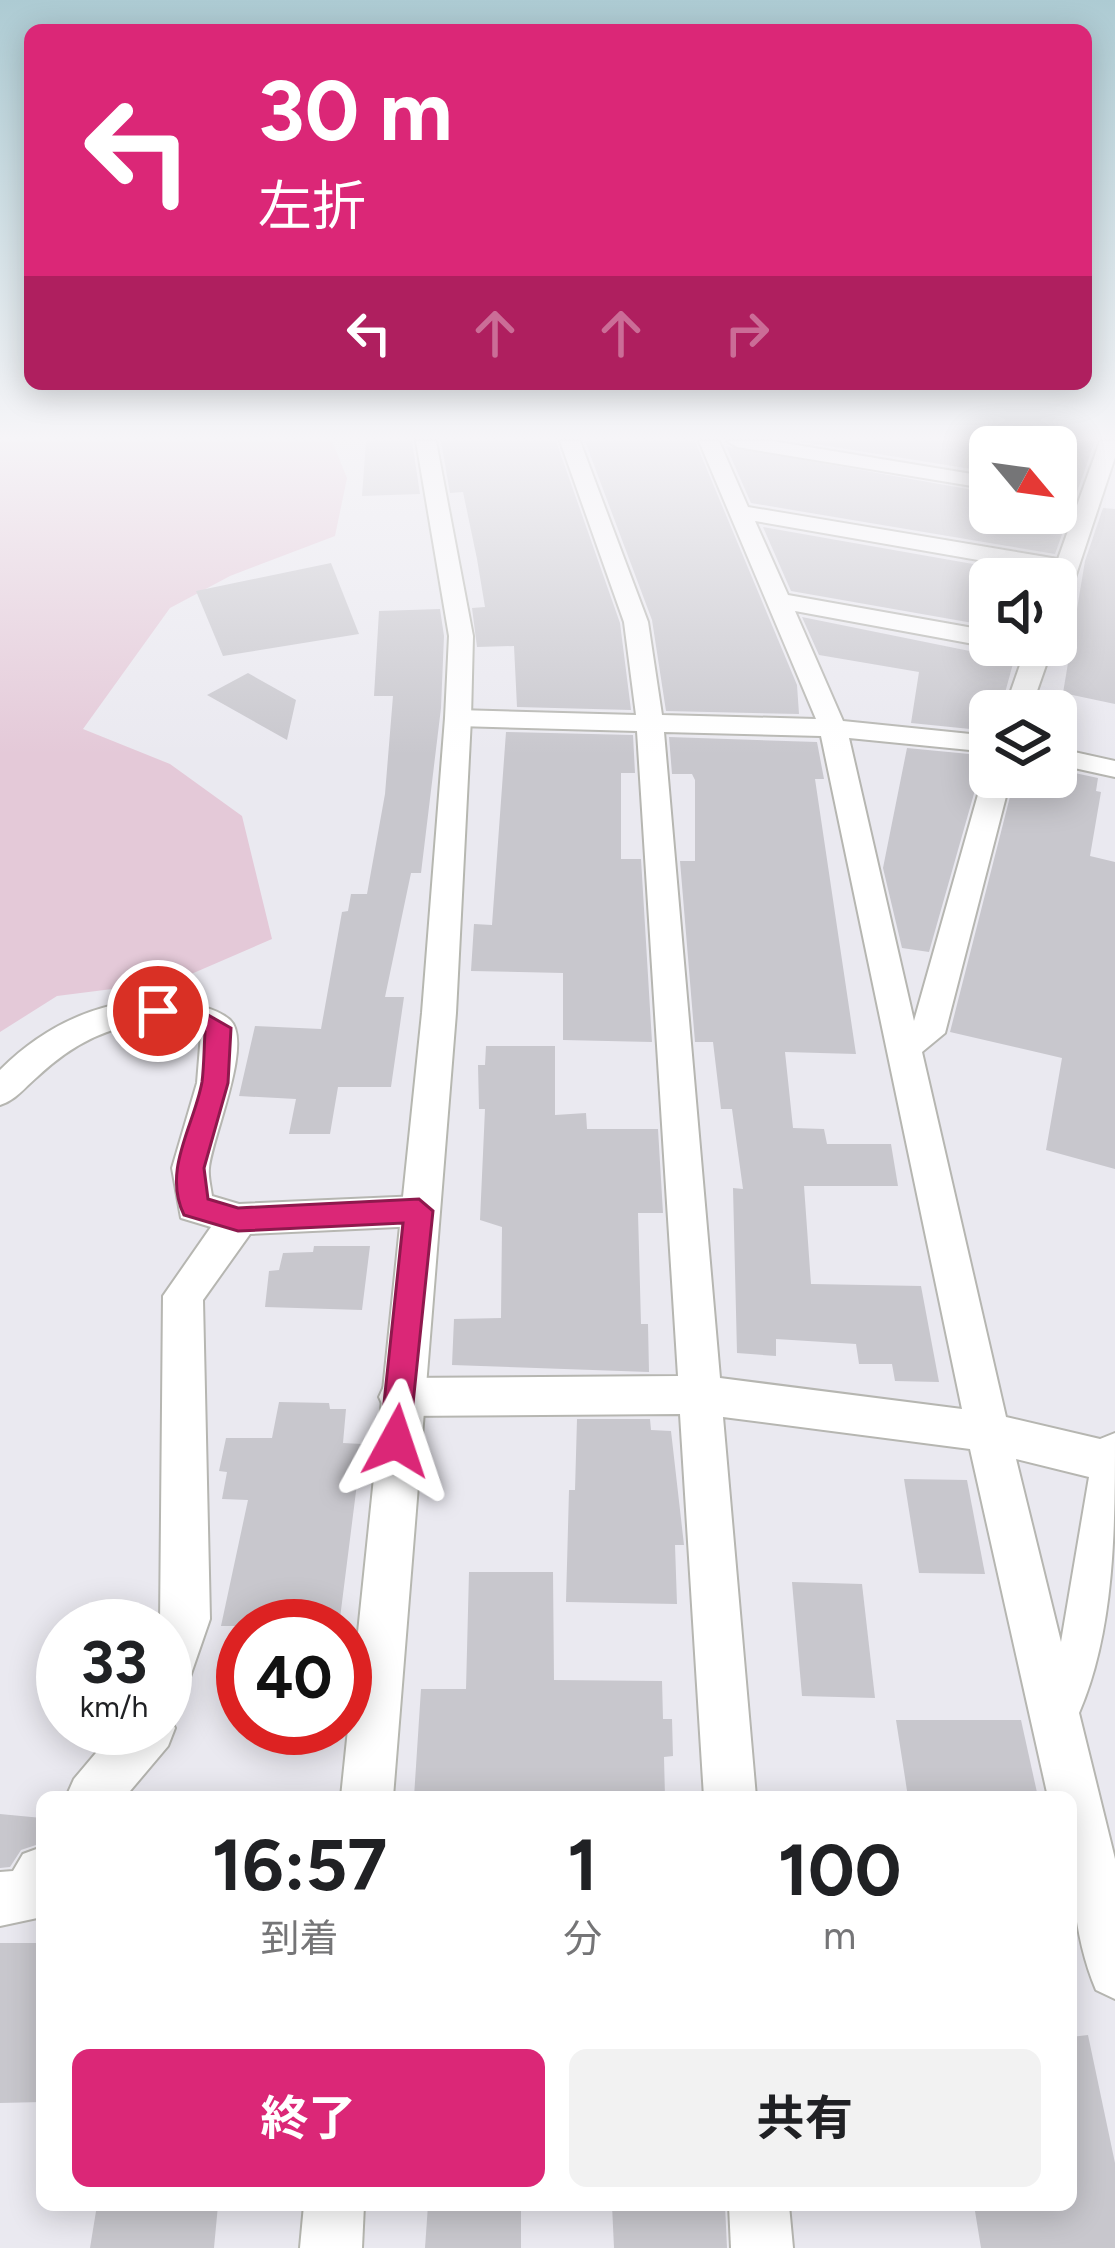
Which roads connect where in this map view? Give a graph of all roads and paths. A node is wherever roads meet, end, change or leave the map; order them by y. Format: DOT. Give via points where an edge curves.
graph roads {
  1 [pos="444,546"];
  2 [pos="608,546"];
  3 [pos="754,546"];
  4 [pos="938,546"];
  5 [pos="1009,558"];
  6 [pos="778,601"];
  7 [pos="969,635"];
  8 [pos="458,718"];
  9 [pos="650,722"];
  10 [pos="833,728"];
  11 [pos="969,742"];
  12 [pos="1077,761"];
  13 [pos="1115,769"];
  14 [pos="991,798"];
  15 [pos="905,1046"];
  16 [pos="0,1092"];
  17 [pos="419,1211"];
  18 [pos="238,1220"];
  19 [pos="702,1395"];
  20 [pos="400,1397"];
  21 [pos="988,1432"];
  22 [pos="1115,1453"];
  23 [pos="1114,1463"];
  24 [pos="187,1599"];
  25 [pos="1056,1704"];
  26 [pos="127,1755"];
  27 [pos="97,1791"];
  28 [pos="367,1791"];
  29 [pos="730,1791"];
  30 [pos="1075,1791"];
  31 [pos="1077,1799"];
  32 [pos="36,1883"];
  33 [pos="0,1899"];
  34 [pos="1115,1971"];
  35 [pos="334,2211"];
  36 [pos="759,2211"];
  37 [pos="331,2248"];
  38 [pos="762,2248"];
  1 -- 8 [label="street" via="461,636"];
  2 -- 9 [label="street" via="636,622"];
  3 -- 6 [label="street"];
  4 -- 5 [label="street"];
  6 -- 7 [label="street"];
  6 -- 10 [label="street"];
  8 -- 9 [label="street"];
  8 -- 17 [label="street"];
  9 -- 10 [label="street"];
  9 -- 19 [label="street"];
  10 -- 11 [label="street"];
  10 -- 15 [label="street"];
  12 -- 13 [label="street"];
  14 -- 15 [label="street" via="928,1033"];
  15 -- 21 [label="street"];
  16 -- 18 [label="street" via="29,1059 94,1018 187,1012 218,1028 215,1083 190,1168 194,1207"];
  17 -- 18 [label="street"];
  17 -- 20 [label="street"];
  18 -- 24 [label="street" via="183,1296"];
  19 -- 20 [label="street"];
  19 -- 21 [label="street"];
  19 -- 29 [label="street"];
  20 -- 28 [label="street"];
  21 -- 23 [label="street"];
  21 -- 25 [label="street"];
  22 -- 23 [label="street"];
  23 -- 25 [label="street" via="1082,1663"];
  25 -- 30 [label="street"];
  26 -- 27 [label="street"];
  31 -- 34 [label="street"];
  32 -- 33 [label="street" via="28,1896"];
  35 -- 37 [label="street"];
  36 -- 38 [label="street"];
}
